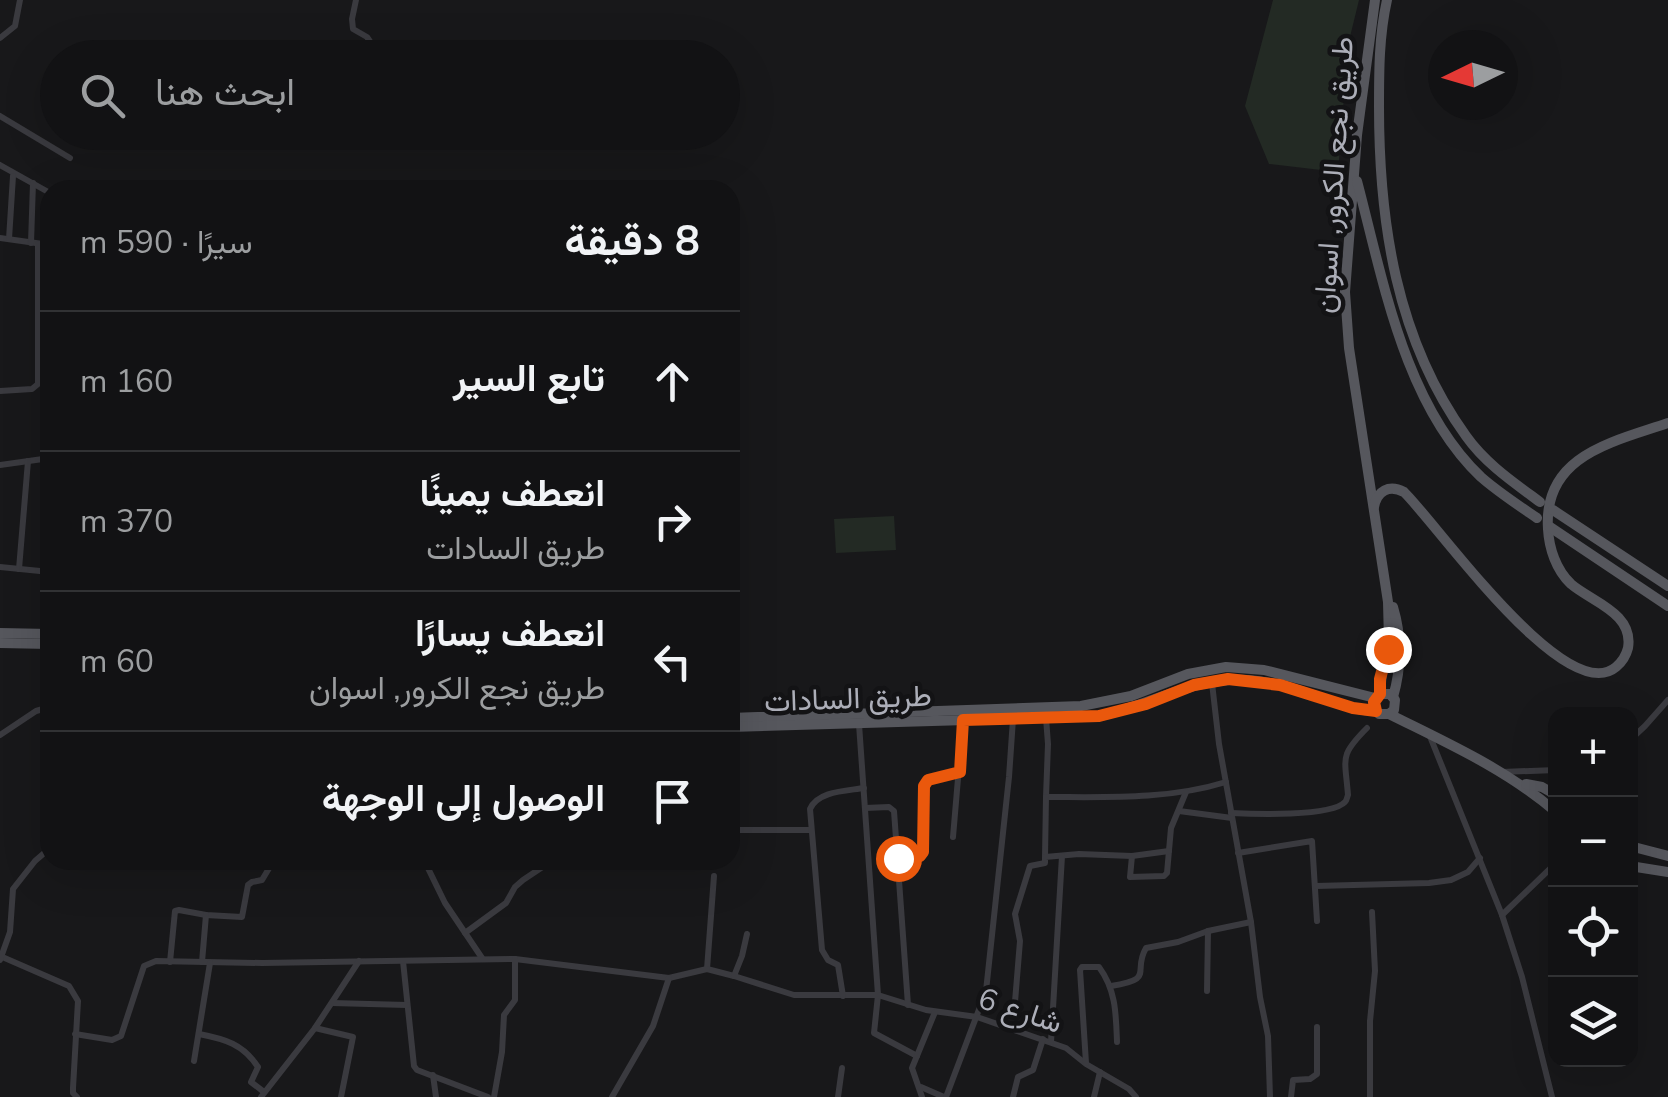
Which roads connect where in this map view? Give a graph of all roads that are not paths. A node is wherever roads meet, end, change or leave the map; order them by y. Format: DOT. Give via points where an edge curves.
graph roads {
  1 [pos="20,0"];
  2 [pos="356,0"];
  3 [pos="1374,0"];
  4 [pos="1387,0"];
  5 [pos="0,38"];
  6 [pos="369,40"];
  7 [pos="0,116"];
  8 [pos="40,140"];
  9 [pos="57,150"];
  10 [pos="70,158"];
  11 [pos="0,168"];
  12 [pos="1354,170"];
  13 [pos="13,176"];
  14 [pos="30,182"];
  15 [pos="40,188"];
  16 [pos="5,239"];
  17 [pos="34,243"];
  18 [pos="40,243"];
  19 [pos="38,368"];
  20 [pos="0,391"];
  21 [pos="1668,423"];
  22 [pos="40,459"];
  23 [pos="28,461"];
  24 [pos="0,464"];
  25 [pos="1540,502"];
  26 [pos="1553,510"];
  27 [pos="1374,512"];
  28 [pos="1536,518"];
  29 [pos="1550,527"];
  30 [pos="0,566"];
  31 [pos="19,568"];
  32 [pos="40,571"];
  33 [pos="1665,584"];
  34 [pos="1387,592"];
  35 [pos="1668,606"];
  36 [pos="0,633"];
  37 [pos="40,634"];
  38 [pos="0,643"];
  39 [pos="40,644"];
  40 [pos="1382,672"];
  41 [pos="1212,680"];
  42 [pos="1350,691"];
  43 [pos="1378,696"];
  44 [pos="1393,696"];
  45 [pos="1668,700"];
  46 [pos="40,710"];
  47 [pos="1376,711"];
  48 [pos="1389,714"];
  49 [pos="740,718"];
  50 [pos="1013,718"];
  51 [pos="1046,718"];
  52 [pos="963,720"];
  53 [pos="858,724"];
  54 [pos="740,726"];
  55 [pos="1368,728"];
  56 [pos="1638,733"];
  57 [pos="1428,734"];
  58 [pos="0,735"];
  59 [pos="1548,770"];
  60 [pos="960,772"];
  61 [pos="1502,772"];
  62 [pos="1226,782"];
  63 [pos="1520,784"];
  64 [pos="864,788"];
  65 [pos="1548,790"];
  66 [pos="1186,792"];
  67 [pos="1046,798"];
  68 [pos="1548,806"];
  69 [pos="865,808"];
  70 [pos="1180,811"];
  71 [pos="1232,816"];
  72 [pos="740,830"];
  73 [pos="811,830"];
  74 [pos="953,837"];
  75 [pos="1638,848"];
  76 [pos="1169,850"];
  77 [pos="1238,852"];
  78 [pos="40,856"];
  79 [pos="1062,856"];
  80 [pos="1132,856"];
  81 [pos="1668,856"];
  82 [pos="898,858"];
  83 [pos="1045,858"];
  84 [pos="1480,858"];
  85 [pos="1638,867"];
  86 [pos="268,870"];
  87 [pos="429,870"];
  88 [pos="538,870"];
  89 [pos="1548,871"];
  90 [pos="1668,872"];
  91 [pos="714,876"];
  92 [pos="1316,886"];
  93 [pos="1372,912"];
  94 [pos="206,914"];
  95 [pos="1502,914"];
  96 [pos="1317,921"];
  97 [pos="1251,922"];
  98 [pos="1208,931"];
  99 [pos="465,933"];
  100 [pos="747,934"];
  101 [pos="0,958"];
  102 [pos="515,959"];
  103 [pos="483,960"];
  104 [pos="403,961"];
  105 [pos="170,962"];
  106 [pos="206,962"];
  107 [pos="359,962"];
  108 [pos="708,969"];
  109 [pos="734,976"];
  110 [pos="668,978"];
  111 [pos="1111,986"];
  112 [pos="1208,990"];
  113 [pos="878,995"];
  114 [pos="844,996"];
  115 [pos="332,1003"];
  116 [pos="407,1005"];
  117 [pos="908,1005"];
  118 [pos="935,1012"];
  119 [pos="1014,1014"];
  120 [pos="977,1017"];
  121 [pos="315,1028"];
  122 [pos="1316,1028"];
  123 [pos="75,1034"];
  124 [pos="199,1034"];
  125 [pos="1048,1041"];
  126 [pos="1117,1042"];
  127 [pos="917,1056"];
  128 [pos="194,1061"];
  129 [pos="1086,1064"];
  130 [pos="842,1068"];
  131 [pos="1100,1072"];
  132 [pos="433,1075"];
  133 [pos="920,1087"];
  134 [pos="263,1095"];
  135 [pos="77,1097"];
  136 [pos="341,1097"];
  137 [pos="436,1097"];
  138 [pos="491,1097"];
  139 [pos="612,1097"];
  140 [pos="838,1097"];
  141 [pos="922,1097"];
  142 [pos="945,1097"];
  143 [pos="1013,1097"];
  144 [pos="1094,1097"];
  145 [pos="1136,1097"];
  146 [pos="1270,1097"];
  147 [pos="1291,1097"];
  148 [pos="1370,1097"];
  149 [pos="1552,1097"];
  1 -- 5 [label="street" via="15,26"];
  2 -- 6 [label="street" via="353,29"];
  3 -- 12 [label="main road, طريق نجع الكرور, اسوان"];
  4 -- 25 [label="main road, طريق نجع الكرور, اسوان" via="1379,59 1379,160 1385,228 1406,315 1467,437"];
  7 -- 8 [label="street"];
  9 -- 10 [label="street"];
  11 -- 13 [label="street"];
  11 -- 14 [label="street"];
  12 -- 27 [label="main road, طريق نجع الكرور, اسوان" via="1345,311"];
  12 -- 28 [label="main road" via="1393,322 1436,418 1481,477"];
  13 -- 14 [label="street"];
  13 -- 16 [label="street"];
  14 -- 15 [label="street"];
  14 -- 17 [label="street"];
  16 -- 17 [label="street"];
  17 -- 18 [label="street"];
  17 -- 19 [label="street"];
  19 -- 20 [label="street" via="34,388"];
  21 -- 27 [label="main road" via="1576,460 1550,504 1548,538 1560,569 1613,612 1628,633 1626,655 1610,672 1588,674 1544,647 1404,492 1381,492"];
  22 -- 23 [label="street"];
  23 -- 24 [label="street"];
  23 -- 31 [label="street"];
  26 -- 33 [label="main road"];
  27 -- 34 [label="main road, طريق نجع الكرور, اسوان"];
  29 -- 35 [label="main road"];
  30 -- 31 [label="street"];
  31 -- 32 [label="street"];
  34 -- 40 [label="main road, طريق نجع الكرور, اسوان"];
  34 -- 44 [label="main road, طريق نجع الكرور, اسوان" via="1400,644"];
  36 -- 37 [label="main road"];
  38 -- 39 [label="main road"];
  40 -- 42 [label="main road"];
  40 -- 43 [label="main road, طريق نجع الكرور, اسوان"];
  41 -- 47 [label="main road, طريق السادات" via="1264,682"];
  41 -- 51 [label="main road, طريق السادات" via="1123,712"];
  41 -- 62 [label="street"];
  42 -- 43 [label="main road, طريق السادات"];
  42 -- 49 [label="main road, طريق السادات" via="1226,667 1081,706"];
  43 -- 44 [label="main road"];
  43 -- 47 [label="main road"];
  44 -- 48 [label="main road" via="1396,706"];
  45 -- 56 [label="street"];
  46 -- 58 [label="street"];
  47 -- 48 [label="main road"];
  48 -- 57 [label="main road"];
  50 -- 51 [label="main road, طريق السادات"];
  50 -- 52 [label="main road, طريق السادات"];
  50 -- 120 [label="street" via="986,990"];
  51 -- 67 [label="street"];
  52 -- 53 [label="main road, طريق السادات"];
  52 -- 60 [label="street"];
  53 -- 54 [label="main road, طريق السادات"];
  53 -- 64 [label="street"];
  55 -- 71 [label="street" via="1347,749 1348,794 1341,805"];
  57 -- 61 [label="main road"];
  57 -- 84 [label="street"];
  59 -- 61 [label="street"];
  60 -- 74 [label="street"];
  60 -- 82 [label="street" via="928,780 924,849 920,856"];
  61 -- 63 [label="main road"];
  62 -- 66 [label="street"];
  62 -- 71 [label="street"];
  63 -- 65 [label="main road"];
  63 -- 68 [label="main road"];
  64 -- 69 [label="street"];
  64 -- 73 [label="street" via="814,800"];
  66 -- 67 [label="street"];
  66 -- 70 [label="street"];
  67 -- 83 [label="street"];
  69 -- 82 [label="street" via="894,811"];
  69 -- 113 [label="street"];
  70 -- 71 [label="street"];
  70 -- 76 [label="street"];
  71 -- 77 [label="street"];
  72 -- 73 [label="street"];
  73 -- 114 [label="street" via="822,950 838,965"];
  75 -- 81 [label="main road"];
  76 -- 80 [label="street"];
  76 -- 80 [label="street" via="1164,876 1130,877"];
  77 -- 92 [label="street" via="1312,841"];
  77 -- 97 [label="street"];
  78 -- 101 [label="street" via="13,889 10,932"];
  79 -- 80 [label="street"];
  79 -- 83 [label="street"];
  79 -- 125 [label="street"];
  82 -- 117 [label="street"];
  83 -- 119 [label="street" via="1028,868 1015,914 1020,942"];
  84 -- 92 [label="street" via="1458,878 1440,882"];
  84 -- 95 [label="street"];
  85 -- 90 [label="main road"];
  86 -- 94 [label="street" via="248,886 243,916"];
  87 -- 99 [label="street"];
  88 -- 99 [label="street"];
  89 -- 95 [label="street"];
  91 -- 108 [label="street"];
  92 -- 96 [label="street"];
  93 -- 148 [label="street"];
  94 -- 105 [label="street" via="175,911"];
  94 -- 106 [label="street"];
  95 -- 149 [label="street"];
  97 -- 98 [label="street"];
  97 -- 146 [label="street"];
  98 -- 111 [label="street" via="1146,948 1140,976"];
  98 -- 112 [label="street"];
  99 -- 103 [label="street"];
  100 -- 109 [label="street"];
  101 -- 123 [label="street" via="69,986 78,1000"];
  102 -- 103 [label="street"];
  102 -- 110 [label="street"];
  102 -- 138 [label="street" via="515,1000 504,1015"];
  103 -- 104 [label="street"];
  104 -- 107 [label="street"];
  104 -- 116 [label="street"];
  105 -- 106 [label="street"];
  105 -- 123 [label="street" via="144,966 121,1036"];
  106 -- 107 [label="street"];
  106 -- 124 [label="street"];
  107 -- 115 [label="street"];
  108 -- 109 [label="street"];
  108 -- 110 [label="street"];
  109 -- 114 [label="street" via="794,995"];
  110 -- 139 [label="street" via="656,1021"];
  111 -- 126 [label="street"];
  111 -- 129 [label="street" via="1100,967 1080,968"];
  113 -- 114 [label="street"];
  113 -- 117 [label="street, شارع 6"];
  113 -- 127 [label="street" via="875,1035"];
  115 -- 116 [label="street"];
  115 -- 121 [label="street"];
  116 -- 132 [label="street" via="414,1066"];
  117 -- 118 [label="street, شارع 6"];
  118 -- 120 [label="street, شارع 6"];
  118 -- 127 [label="street"];
  120 -- 125 [label="street, شارع 6"];
  120 -- 142 [label="street"];
  121 -- 134 [label="street"];
  121 -- 136 [label="street" via="352,1037"];
  122 -- 147 [label="street" via="1317,1074 1293,1080"];
  123 -- 135 [label="street"];
  124 -- 128 [label="street"];
  124 -- 134 [label="street" via="241,1047 258,1067 250,1082"];
  125 -- 129 [label="street, شارع 6"];
  125 -- 143 [label="street" via="1033,1070 1018,1077"];
  127 -- 133 [label="street" via="912,1068"];
  129 -- 131 [label="street, شارع 6"];
  130 -- 140 [label="street"];
  131 -- 144 [label="street"];
  131 -- 145 [label="street, شارع 6"];
  132 -- 137 [label="street"];
  132 -- 138 [label="street"];
  133 -- 141 [label="street"];
  133 -- 142 [label="street"];
}
